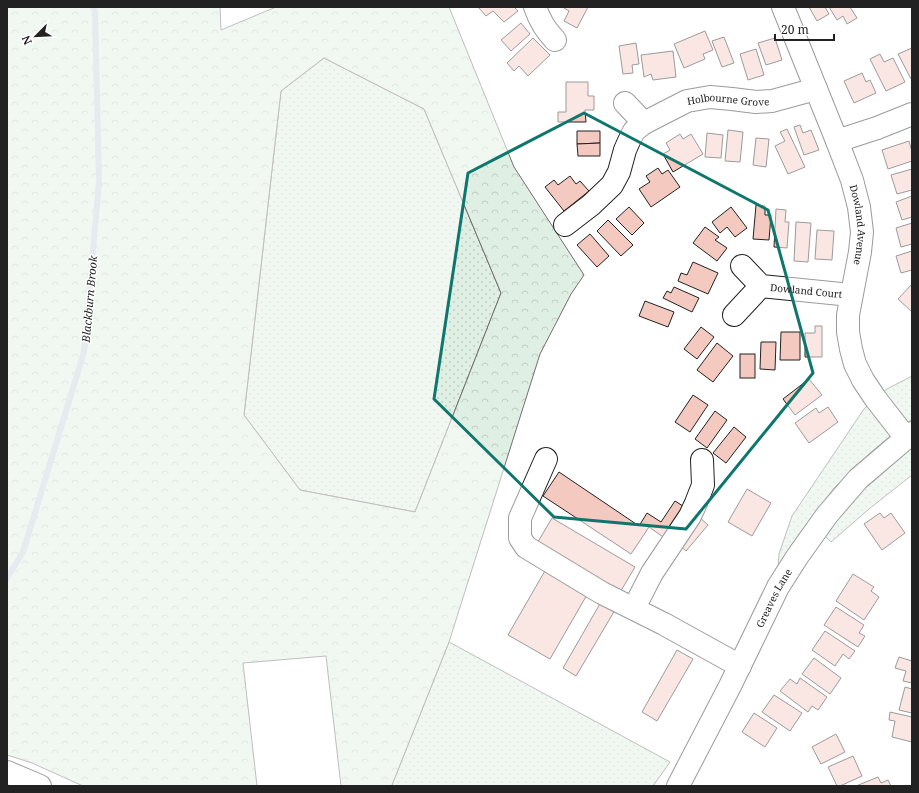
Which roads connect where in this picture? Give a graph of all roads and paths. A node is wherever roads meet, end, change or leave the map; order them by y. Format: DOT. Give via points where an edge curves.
graph roads {
  1 [pos="535,7"];
  2 [pos="783,7"];
  3 [pos="555,40"];
  4 [pos="816,89"];
  5 [pos="626,103"];
  6 [pos="912,114"];
  7 [pos="644,123"];
  8 [pos="838,141"];
  9 [pos="566,225"];
  10 [pos="742,266"];
  11 [pos="761,286"];
  12 [pos="851,296"];
  13 [pos="734,315"];
  14 [pos="909,435"];
  15 [pos="546,459"];
  16 [pos="702,460"];
  17 [pos="634,608"];
  18 [pos="740,666"];
  19 [pos="7,772"];
  20 [pos="40,786"];
  21 [pos="678,786"];
  1 -- 3 [label="street" via="540,20"];
  2 -- 4 [label="street, Dowland Avenue"];
  4 -- 7 [label="street, Holbourne Grove" via="772,101 756,102 710,97 687,100"];
  4 -- 8 [label="street, Dowland Avenue"];
  5 -- 7 [label="street"];
  6 -- 8 [label="street"];
  7 -- 9 [label="street, Holbourne Grove" via="634,131 625,150 620,172 612,185"];
  8 -- 12 [label="street, Dowland Avenue" via="852,180 862,232"];
  10 -- 11 [label="street, Dowland Court"];
  11 -- 12 [label="street, Dowland Court"];
  11 -- 13 [label="street, Dowland Court"];
  12 -- 14 [label="street, Dowland Avenue" via="848,332 855,364 875,398"];
  14 -- 18 [label="street, Greaves Lane" via="858,479 827,514 778,587"];
  15 -- 17 [label="street" via="520,518 520,538 526,547"];
  16 -- 17 [label="street" via="703,485 696,503 652,573"];
  17 -- 18 [label="street"];
  18 -- 21 [label="street, Greaves Lane"];
  19 -- 20 [label="street"];
}
